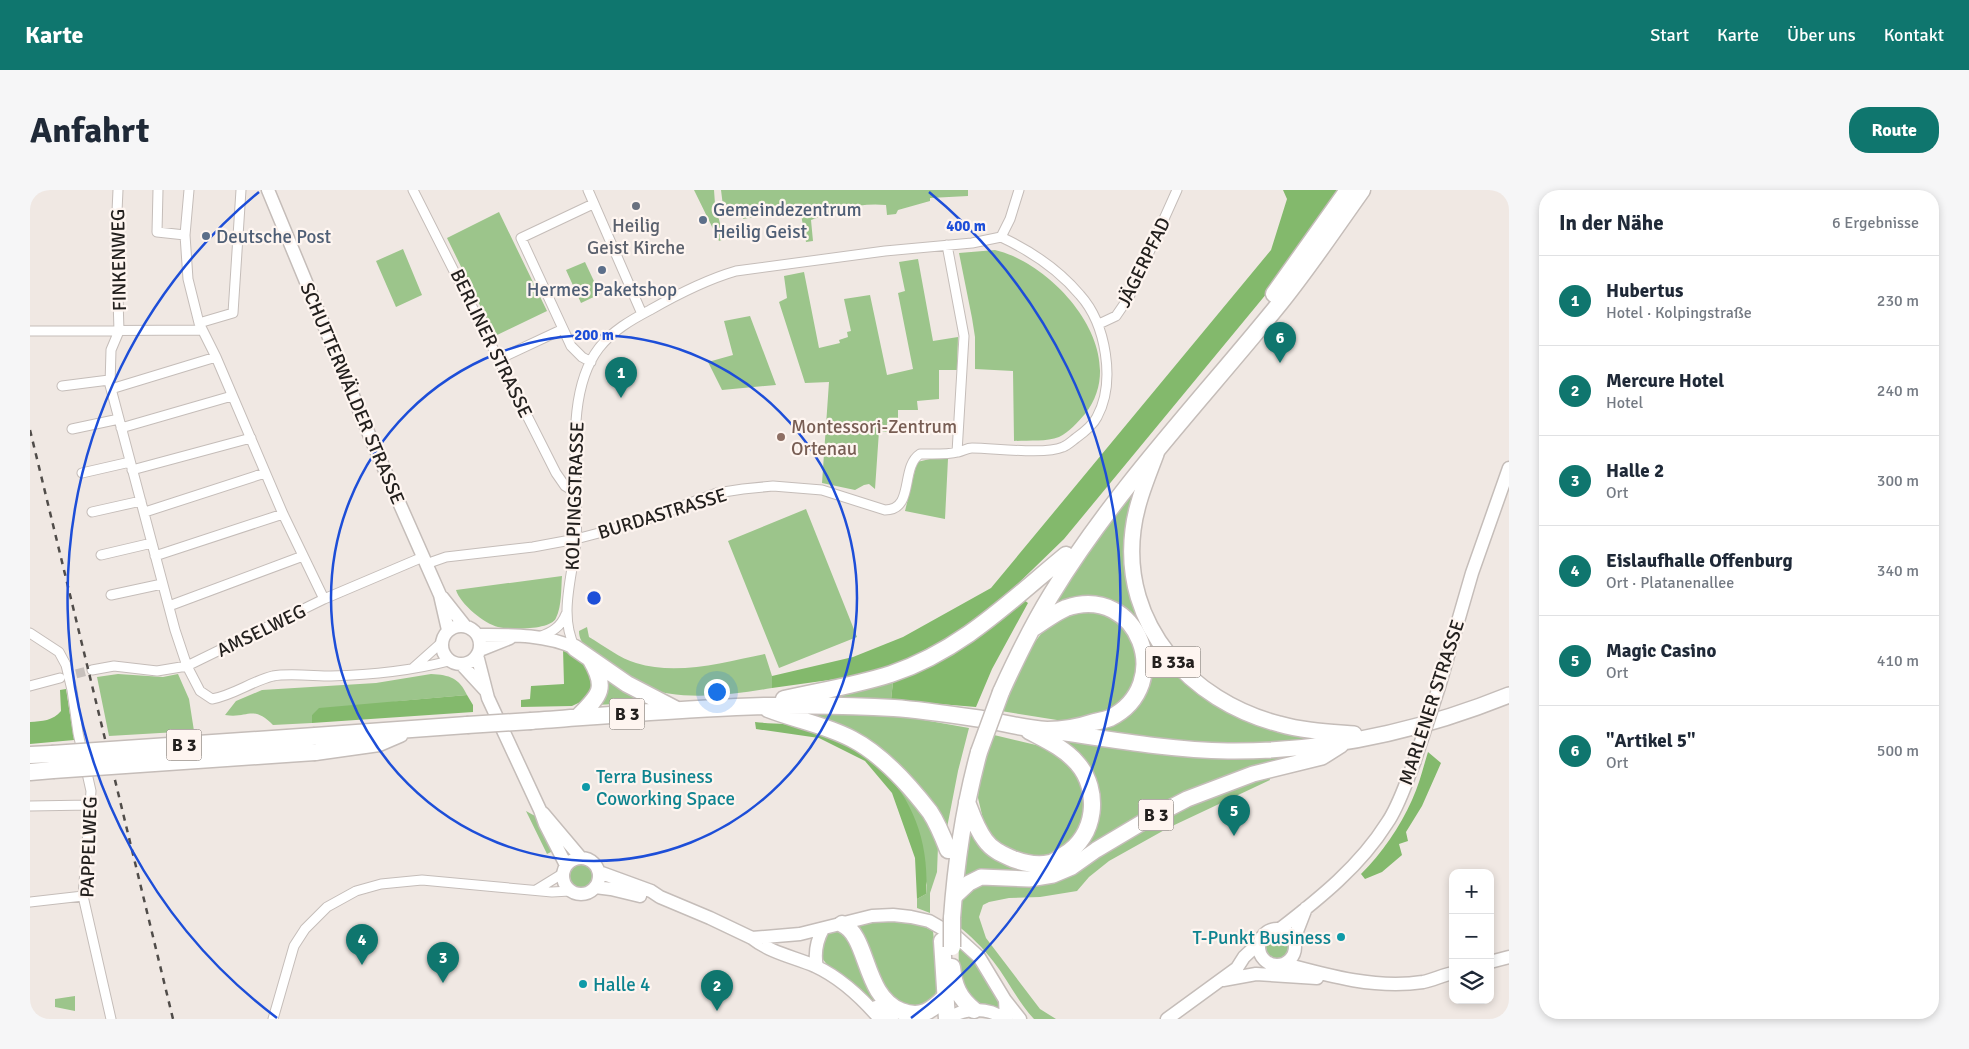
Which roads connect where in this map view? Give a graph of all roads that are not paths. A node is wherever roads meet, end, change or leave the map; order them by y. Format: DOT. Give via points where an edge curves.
graph roads {
  1 [pos="118,190"];
  2 [pos="158,190"];
  3 [pos="189,190"];
  4 [pos="241,190"];
  5 [pos="268,190"];
  6 [pos="413,190"];
  7 [pos="588,190"];
  8 [pos="1018,190"];
  9 [pos="1177,190"];
  10 [pos="1348,190"];
  11 [pos="1362,190"];
  12 [pos="593,204"];
  13 [pos="185,235"];
  14 [pos="1001,237"];
  15 [pos="947,245"];
  16 [pos="642,314"];
  17 [pos="1099,324"];
  18 [pos="200,326"];
  19 [pos="563,329"];
  20 [pos="30,331"];
  21 [pos="119,331"];
  22 [pos="216,356"];
  23 [pos="499,359"];
  24 [pos="591,362"];
  25 [pos="110,384"];
  26 [pos="62,386"];
  27 [pos="232,396"];
  28 [pos="120,423"];
  29 [pos="72,428"];
  30 [pos="251,438"];
  31 [pos="957,452"];
  32 [pos="1157,452"];
  33 [pos="131,466"];
  34 [pos="1509,468"];
  35 [pos="265,472"];
  36 [pos="82,473"];
  37 [pos="575,492"];
  38 [pos="141,501"];
  39 [pos="92,512"];
  40 [pos="145,512"];
  41 [pos="283,514"];
  42 [pos="576,539"];
  43 [pos="152,543"];
  44 [pos="101,555"];
  45 [pos="1066,555"];
  46 [pos="155,556"];
  47 [pos="303,556"];
  48 [pos="424,560"];
  49 [pos="162,584"];
  50 [pos="111,595"];
  51 [pos="440,595"];
  52 [pos="324,599"];
  53 [pos="168,606"];
  54 [pos="566,614"];
  55 [pos="465,626"];
  56 [pos="1032,629"];
  57 [pos="448,630"];
  58 [pos="30,633"];
  59 [pos="478,635"];
  60 [pos="512,637"];
  61 [pos="539,637"];
  62 [pos="441,643"];
  63 [pos="575,648"];
  64 [pos="479,653"];
  65 [pos="449,660"];
  66 [pos="591,660"];
  67 [pos="462,665"];
  68 [pos="187,666"];
  69 [pos="412,668"];
  70 [pos="92,670"];
  71 [pos="60,678"];
  72 [pos="30,686"];
  73 [pos="486,691"];
  74 [pos="996,693"];
  75 [pos="1509,695"];
  76 [pos="759,706"];
  77 [pos="677,710"];
  78 [pos="578,717"];
  79 [pos="1018,725"];
  80 [pos="1046,730"];
  81 [pos="1378,736"];
  82 [pos="1347,741"];
  83 [pos="974,752"];
  84 [pos="30,755"];
  85 [pos="53,762"];
  86 [pos="30,772"];
  87 [pos="966,802"];
  88 [pos="90,805"];
  89 [pos="30,806"];
  90 [pos="540,810"];
  91 [pos="948,850"];
  92 [pos="581,858"];
  93 [pos="564,869"];
  94 [pos="599,872"];
  95 [pos="595,887"];
  96 [pos="536,890"];
  97 [pos="570,891"];
  98 [pos="83,896"];
  99 [pos="660,897"];
  100 [pos="954,897"];
  101 [pos="30,902"];
  102 [pos="1306,908"];
  103 [pos="947,916"];
  104 [pos="842,924"];
  105 [pos="823,929"];
  106 [pos="1280,929"];
  107 [pos="752,938"];
  108 [pos="1259,943"];
  109 [pos="947,944"];
  110 [pos="1294,945"];
  111 [pos="1509,957"];
  112 [pos="1494,961"];
  113 [pos="1267,962"];
  114 [pos="1285,964"];
  115 [pos="817,967"];
  116 [pos="1236,968"];
  117 [pos="1449,974"];
  118 [pos="1333,976"];
  119 [pos="1220,980"];
  120 [pos="945,997"];
  121 [pos="863,1000"];
  122 [pos="1005,1000"];
  123 [pos="974,1010"];
  124 [pos="110,1019"];
  125 [pos="272,1019"];
  126 [pos="880,1019"];
  127 [pos="892,1019"];
  128 [pos="948,1019"];
  129 [pos="1005,1019"];
  130 [pos="1020,1019"];
  131 [pos="1167,1019"];
  1 -- 21 [label="street, FINKENWEG"];
  2 -- 13 [label="street" via="157,232"];
  3 -- 13 [label="street"];
  4 -- 18 [label="street, FINKENWEG" via="234,313"];
  5 -- 48 [label="main road, SCHUTTERWÄLDER STRASSE"];
  6 -- 23 [label="street, BERLINER STRASSE"];
  7 -- 12 [label="street"];
  8 -- 14 [label="street"];
  9 -- 17 [label="street, JÄGERPFAD" via="1129,297 1116,316"];
  10 -- 45 [label="highway, B 33a" via="1276,291 1100,508"];
  11 -- 32 [label="highway, B 33a" via="1287,295"];
  12 -- 16 [label="street"];
  12 -- 19 [label="street" via="521,238"];
  13 -- 18 [label="street" via="188,279"];
  14 -- 15 [label="street, KOLPINGSTRASSE"];
  14 -- 17 [label="street, BURDASTRASSE" via="1021,246 1058,272 1082,296"];
  15 -- 16 [label="street, KOLPINGSTRASSE" via="736,271 680,293"];
  15 -- 31 [label="street" via="964,336"];
  16 -- 24 [label="street, KOLPINGSTRASSE" via="618,329 599,348"];
  17 -- 31 [label="street, BURDASTRASSE" via="1107,374 1104,399 1097,418 1081,435 1063,448 1035,451 969,448"];
  18 -- 21 [label="street, FINKENWEG"];
  18 -- 22 [label="street"];
  19 -- 23 [label="street"];
  19 -- 24 [label="street" via="576,353"];
  20 -- 21 [label="street, FINKENWEG"];
  21 -- 25 [label="street" via="111,350"];
  22 -- 25 [label="street"];
  22 -- 27 [label="street"];
  23 -- 37 [label="street, BERLINER STRASSE" via="556,473 564,486"];
  24 -- 37 [label="street, KOLPINGSTRASSE" via="580,390 576,418"];
  25 -- 26 [label="street"];
  25 -- 28 [label="street"];
  27 -- 28 [label="street"];
  27 -- 30 [label="street"];
  28 -- 29 [label="street"];
  28 -- 33 [label="street"];
  30 -- 33 [label="street"];
  30 -- 35 [label="street"];
  31 -- 42 [label="street, BURDASTRASSE" via="917,456 900,506 894,510 822,490 773,486 717,493 633,524"];
  32 -- 56 [label="highway, B 33a" via="1075,558"];
  32 -- 81 [label="main road, B 33a" via="1133,529 1131,556 1136,593 1159,645 1203,688 1235,708 1277,724 1305,730"];
  33 -- 36 [label="street"];
  33 -- 38 [label="street"];
  34 -- 102 [label="main road, MARLENER STRASSE, bridge" via="1472,574 1414,763 1388,822 1336,884"];
  35 -- 40 [label="street"];
  35 -- 41 [label="street"];
  37 -- 42 [label="street, KOLPINGSTRASSE"];
  38 -- 39 [label="street"];
  38 -- 40 [label="street"];
  40 -- 43 [label="street"];
  41 -- 46 [label="street"];
  41 -- 47 [label="street"];
  42 -- 48 [label="street, BURDASTRASSE"];
  42 -- 54 [label="street, KOLPINGSTRASSE"];
  43 -- 44 [label="street"];
  43 -- 46 [label="street"];
  45 -- 74 [label="highway, B 33a" via="1017,636"];
  45 -- 76 [label="highway, B 3" via="979,628 922,661 863,682"];
  46 -- 49 [label="street"];
  47 -- 52 [label="street"];
  47 -- 53 [label="street"];
  48 -- 51 [label="main road, SCHUTTERWÄLDER STRASSE"];
  48 -- 52 [label="street, AMSELWEG"];
  49 -- 50 [label="street"];
  49 -- 53 [label="street"];
  51 -- 55 [label="main road, SCHUTTERWÄLDER STRASSE"];
  51 -- 57 [label="main road, SCHUTTERWÄLDER STRASSE"];
  52 -- 68 [label="street, AMSELWEG"];
  53 -- 68 [label="street"];
  54 -- 61 [label="street" via="561,625"];
  54 -- 63 [label="street, KOLPINGSTRASSE"];
  55 -- 57 [label="main road"];
  55 -- 59 [label="main road"];
  56 -- 74 [label="highway, B 33a"];
  56 -- 80 [label="highway, B 3" via="1065,609 1081,605 1105,606 1122,614 1139,635 1145,661 1142,681 1130,704 1110,718"];
  57 -- 62 [label="main road"];
  58 -- 88 [label="street, PAPPELWEG" via="59,652 66,665 91,791"];
  59 -- 60 [label="main road"];
  59 -- 64 [label="main road"];
  60 -- 61 [label="main road"];
  60 -- 64 [label="main road"];
  61 -- 63 [label="main road"];
  62 -- 65 [label="main road" via="444,656"];
  62 -- 69 [label="street"];
  63 -- 66 [label="highway"];
  64 -- 67 [label="main road"];
  64 -- 73 [label="main road"];
  65 -- 67 [label="main road"];
  65 -- 69 [label="street"];
  66 -- 77 [label="highway" via="627,684"];
  66 -- 78 [label="highway" via="598,672 600,690 596,700"];
  67 -- 73 [label="main road"];
  68 -- 69 [label="street" via="200,691 212,699 225,697 274,676 366,676"];
  68 -- 70 [label="street, AMSELWEG" via="157,671 114,666"];
  71 -- 72 [label="street"];
  73 -- 90 [label="main road"];
  74 -- 83 [label="highway, B 33a"];
  75 -- 81 [label="main road, B 3" via="1442,719"];
  76 -- 77 [label="highway, B 3"];
  76 -- 79 [label="highway, B 3" via="895,708"];
  76 -- 91 [label="highway" via="826,728 874,753 930,812"];
  77 -- 78 [label="highway, B 3"];
  78 -- 85 [label="highway, B 3, bridge" via="413,729 379,743 315,744"];
  79 -- 80 [label="highway, B 3"];
  79 -- 87 [label="highway" via="1059,747 1085,776 1092,793 1092,812 1081,841 1075,849 1051,863 1026,864 999,854 986,841"];
  80 -- 82 [label="main road, B 3" via="1227,751"];
  81 -- 82 [label="main road, B 3"];
  82 -- 100 [label="main road, B 3" via="1322,756 1252,774 1187,799 1053,875 1029,879 981,877"];
  83 -- 87 [label="highway, B 33a"];
  83 -- 91 [label="highway, B 33a"];
  84 -- 85 [label="highway"];
  85 -- 86 [label="highway"];
  87 -- 100 [label="highway, B 33a"];
  88 -- 89 [label="street"];
  88 -- 98 [label="street, PAPPELWEG"];
  90 -- 92 [label="main road"];
  90 -- 93 [label="main road"];
  91 -- 103 [label="highway, B 33a"];
  92 -- 93 [label="main road" via="573,859"];
  92 -- 94 [label="main road" via="593,862"];
  93 -- 96 [label="street"];
  93 -- 97 [label="main road" via="565,886"];
  94 -- 95 [label="main road"];
  94 -- 99 [label="main road"];
  95 -- 97 [label="main road" via="581,894"];
  95 -- 99 [label="main road" via="649,899"];
  96 -- 97 [label="street"];
  96 -- 125 [label="street" via="422,880 380,884 335,901 305,929 294,946"];
  98 -- 101 [label="street"];
  98 -- 124 [label="street, PAPPELWEG"];
  99 -- 107 [label="main road"];
  100 -- 103 [label="highway, B 33a"];
  102 -- 106 [label="main road, MARLENER STRASSE"];
  102 -- 110 [label="main road"];
  103 -- 109 [label="highway, B 33a, bridge"];
  104 -- 105 [label="main road"];
  104 -- 120 [label="highway" via="852,931 876,988 893,1008 916,1015 926,1013"];
  104 -- 122 [label="main road" via="872,916 893,915 929,921 968,945"];
  105 -- 107 [label="main road"];
  105 -- 115 [label="main road" via="814,955"];
  106 -- 108 [label="main road" via="1267,931"];
  106 -- 110 [label="main road" via="1285,930"];
  107 -- 115 [label="main road" via="767,948"];
  108 -- 113 [label="main road" via="1260,954"];
  108 -- 116 [label="main road"];
  109 -- 120 [label="highway, B 33a"];
  109 -- 123 [label="highway, B 33a" via="954,984 960,996"];
  110 -- 114 [label="main road" via="1291,959"];
  110 -- 118 [label="main road" via="1305,960"];
  111 -- 112 [label="main road"];
  113 -- 114 [label="main road"];
  113 -- 116 [label="main road"];
  114 -- 118 [label="main road"];
  115 -- 121 [label="main road" via="833,975"];
  116 -- 119 [label="main road"];
  117 -- 118 [label="main road" via="1397,984 1357,982"];
  118 -- 119 [label="main road" via="1315,978 1271,973"];
  119 -- 131 [label="main road"];
  120 -- 128 [label="highway, B 33a"];
  121 -- 126 [label="main road"];
  121 -- 127 [label="main road"];
  122 -- 129 [label="main road"];
  122 -- 130 [label="main road"];
  123 -- 128 [label="main road"];
  123 -- 129 [label="main road" via="991,1012"];
}
